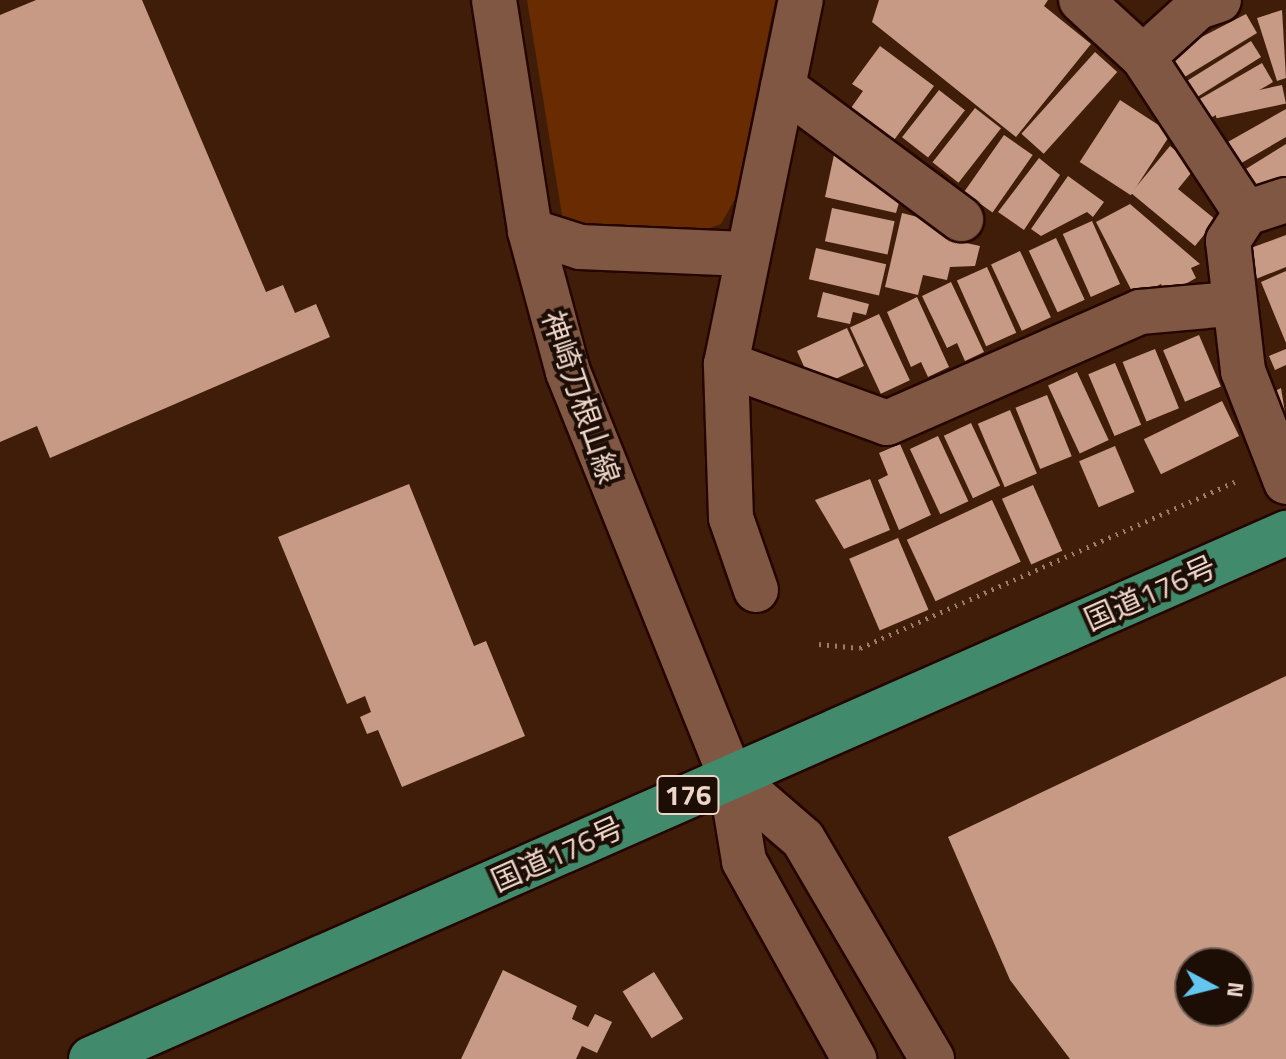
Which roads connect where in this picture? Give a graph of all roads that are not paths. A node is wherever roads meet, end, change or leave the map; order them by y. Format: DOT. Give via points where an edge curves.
graph roads {
  1 [pos="494,0"];
  2 [pos="801,0"];
  3 [pos="1081,0"];
  4 [pos="1219,0"];
  5 [pos="1143,57"];
  6 [pos="783,87"];
  7 [pos="1266,206"];
  8 [pos="961,219"];
  9 [pos="530,231"];
  10 [pos="745,254"];
  11 [pos="1230,304"];
  12 [pos="726,364"];
  13 [pos="1281,473"];
  14 [pos="1286,533"];
  15 [pos="756,590"];
  16 [pos="730,776"];
  17 [pos="91,1059"];
  18 [pos="854,1059"];
  19 [pos="932,1059"];
  1 -- 9 [label="street, 神崎刀根山線"];
  2 -- 6 [label="street"];
  3 -- 5 [label="street"];
  4 -- 5 [label="street" via="1198,7"];
  5 -- 7 [label="street"];
  6 -- 8 [label="street"];
  6 -- 10 [label="street"];
  7 -- 11 [label="street" via="1228,241"];
  9 -- 10 [label="street" via="580,247"];
  9 -- 16 [label="street, 神崎刀根山線" via="568,372"];
  10 -- 12 [label="street"];
  11 -- 12 [label="street" via="1140,312 887,423"];
  11 -- 13 [label="street" via="1243,371"];
  12 -- 15 [label="street" via="731,518"];
  14 -- 16 [label="highway, 国道176号 / 176"];
  16 -- 17 [label="highway, 国道176号 / 176"];
  16 -- 18 [label="street, 神崎刀根山線" via="744,861"];
  16 -- 19 [label="street, 神崎刀根山線" via="803,839"];
}
